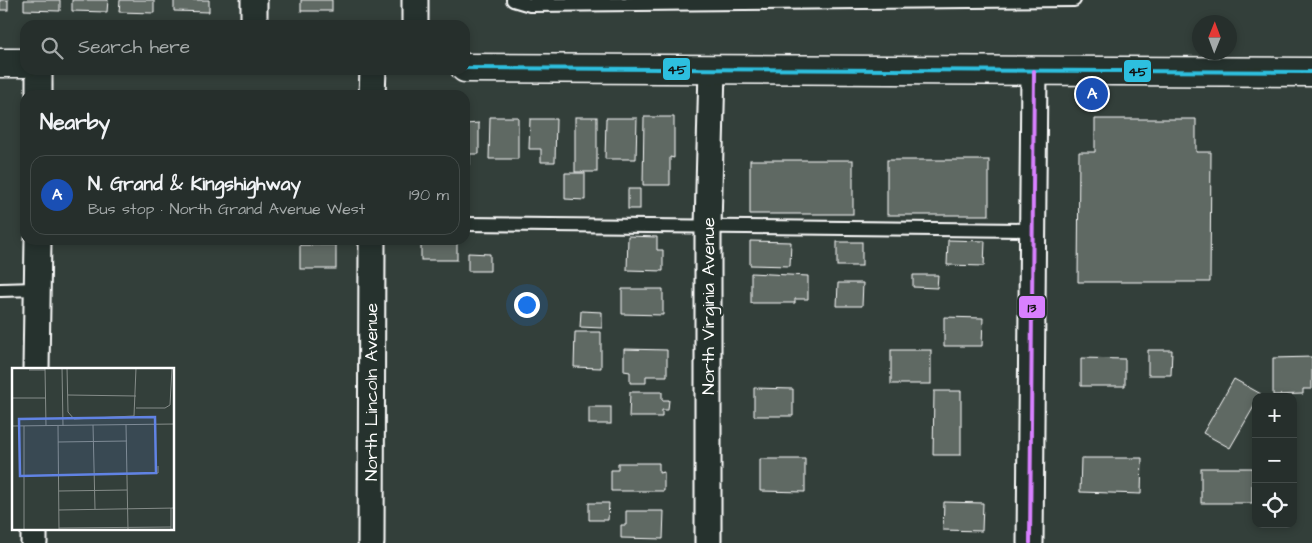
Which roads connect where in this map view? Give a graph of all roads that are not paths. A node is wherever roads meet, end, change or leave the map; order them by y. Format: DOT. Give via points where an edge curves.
graph roads {
  1 [pos="254,0"];
  2 [pos="415,0"];
  3 [pos="513,0"];
  4 [pos="1074,0"];
  5 [pos="254,20"];
  6 [pos="415,20"];
  7 [pos="0,63"];
  8 [pos="20,63"];
  9 [pos="470,68"];
  10 [pos="712,69"];
  11 [pos="1034,71"];
  12 [pos="1312,72"];
  13 [pos="39,75"];
  14 [pos="372,75"];
  15 [pos="39,90"];
  16 [pos="372,90"];
  17 [pos="470,224"];
  18 [pos="708,227"];
  19 [pos="1033,230"];
  20 [pos="38,245"];
  21 [pos="372,245"];
  22 [pos="37,288"];
  23 [pos="0,290"];
  24 [pos="36,368"];
  25 [pos="34,530"];
  26 [pos="34,543"];
  27 [pos="371,543"];
  28 [pos="708,543"];
  29 [pos="1030,543"];
  1 -- 5 [label="street"];
  2 -- 6 [label="street"];
  3 -- 4 [label="lane" via="530,5"];
  7 -- 8 [label="main road"];
  9 -- 10 [label="main road"];
  10 -- 11 [label="main road"];
  10 -- 18 [label="street, North Virginia Avenue"];
  11 -- 12 [label="main road"];
  11 -- 19 [label="street"];
  13 -- 15 [label="street"];
  14 -- 16 [label="street"];
  17 -- 18 [label="lane"];
  18 -- 19 [label="lane"];
  18 -- 28 [label="street, North Virginia Avenue"];
  19 -- 29 [label="street"];
  20 -- 22 [label="street"];
  21 -- 27 [label="street, North Lincoln Avenue"];
  22 -- 23 [label="lane"];
  22 -- 24 [label="street"];
  25 -- 26 [label="street"];
}
